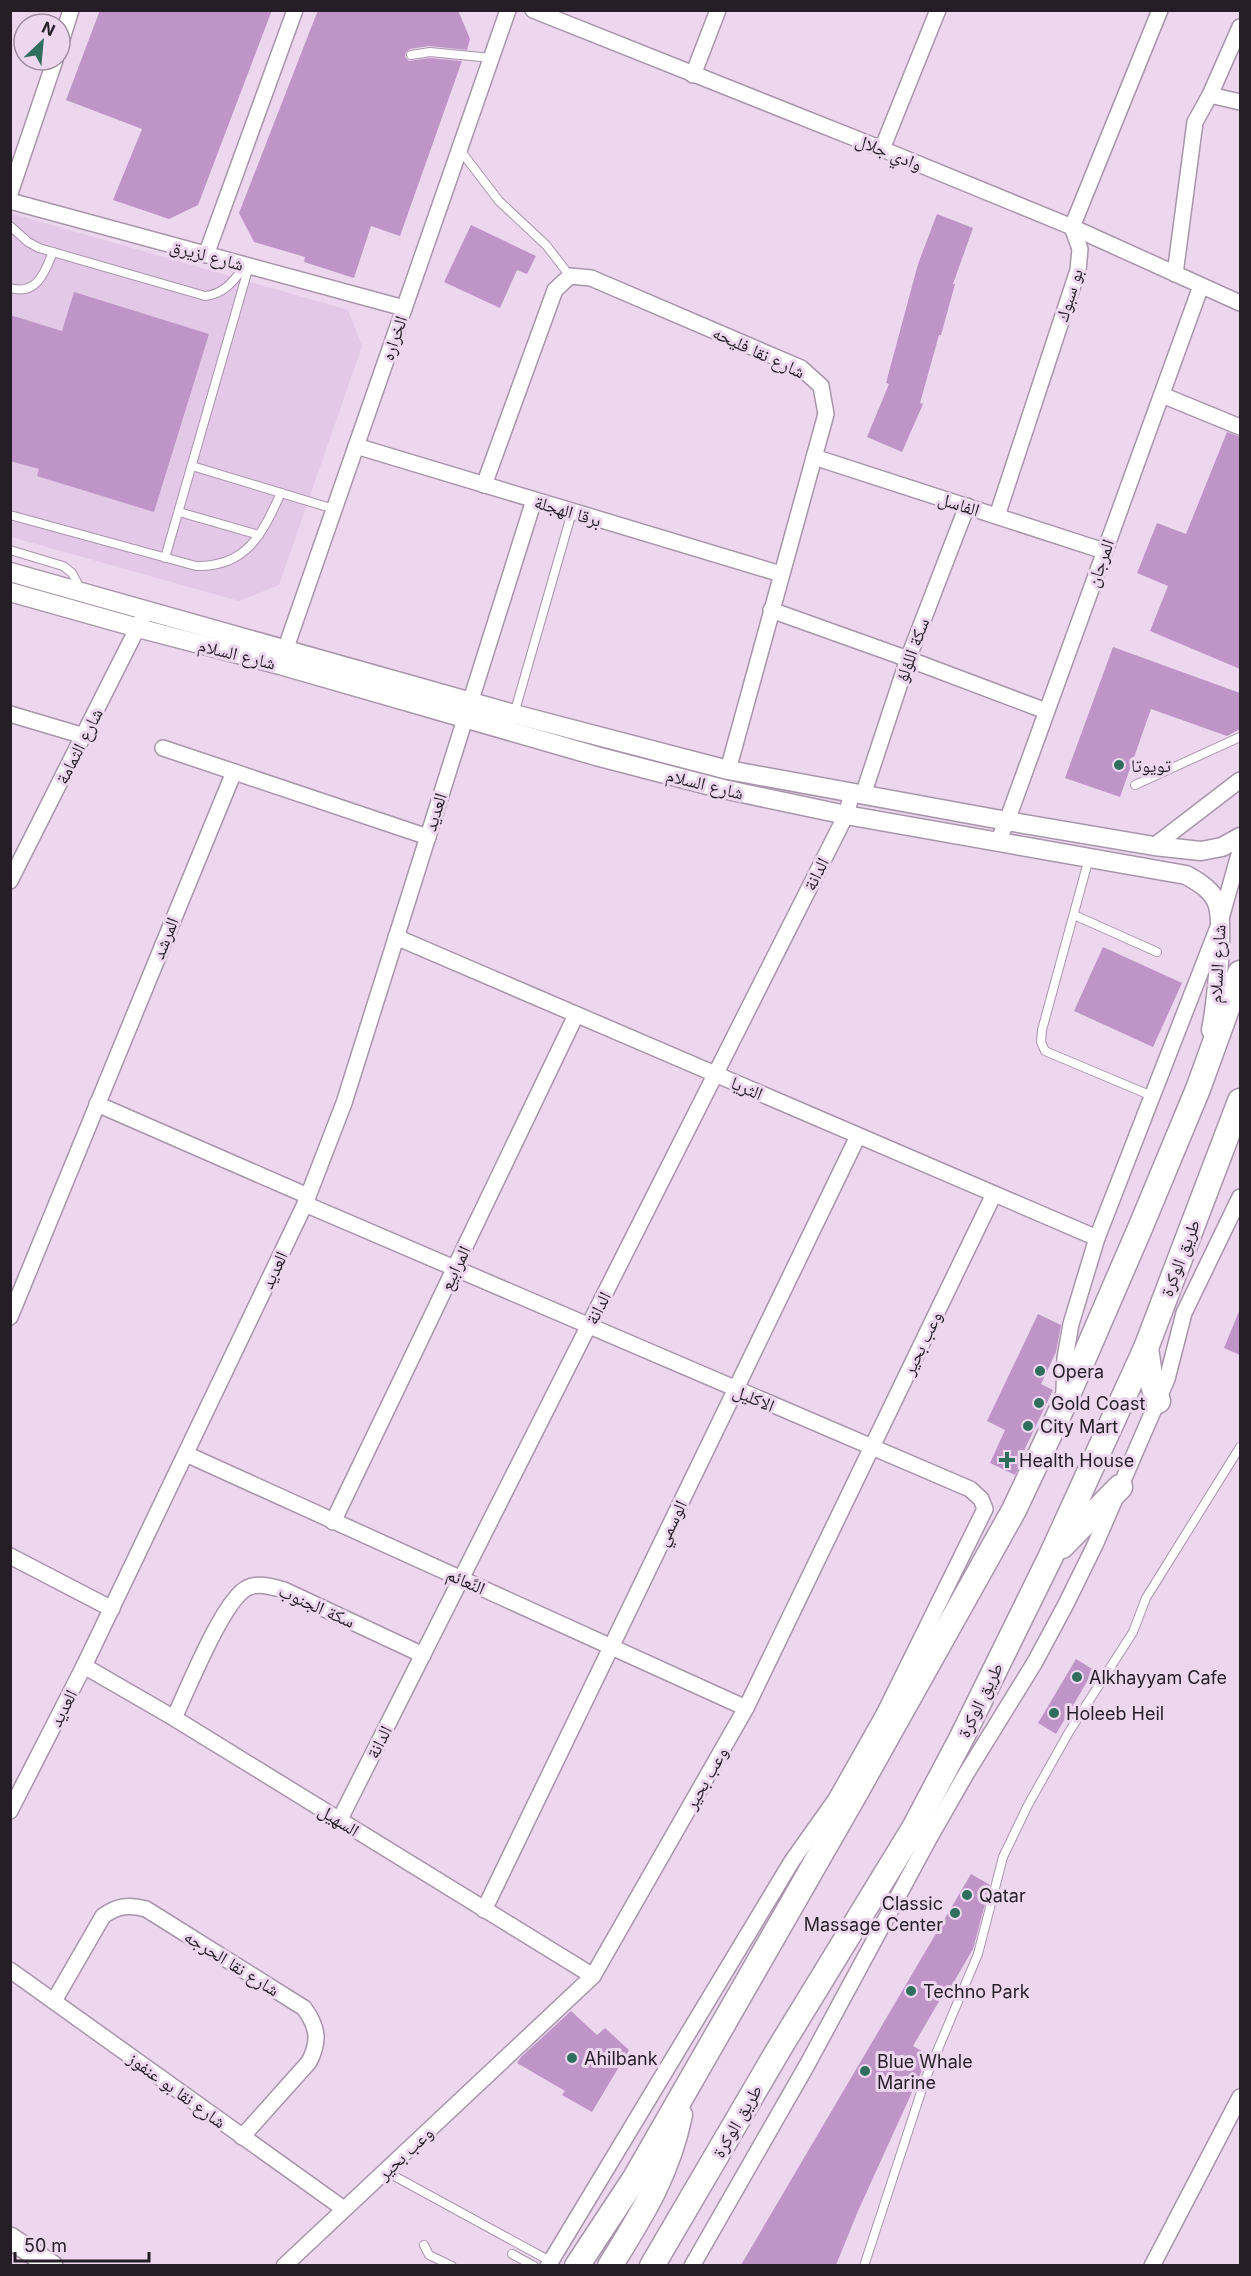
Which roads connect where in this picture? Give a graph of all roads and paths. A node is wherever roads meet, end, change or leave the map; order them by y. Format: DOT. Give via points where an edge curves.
graph roads {
  1 [pos="295,10"];
  2 [pos="508,10"];
  3 [pos="533,10"];
  4 [pos="718,10"];
  5 [pos="938,10"];
  6 [pos="1160,10"];
  7 [pos="1240,27"];
  8 [pos="411,55"];
  9 [pos="491,58"];
  10 [pos="51,72"];
  11 [pos="693,75"];
  12 [pos="1210,95"];
  13 [pos="1240,102"];
  14 [pos="459,148"];
  15 [pos="882,148"];
  16 [pos="10,193"];
  17 [pos="10,201"];
  18 [pos="10,226"];
  19 [pos="1072,227"];
  20 [pos="53,252"];
  21 [pos="206,255"];
  22 [pos="247,266"];
  23 [pos="1175,274"];
  24 [pos="570,276"];
  25 [pos="1201,286"];
  26 [pos="10,288"];
  27 [pos="1240,303"];
  28 [pos="404,308"];
  29 [pos="1161,395"];
  30 [pos="1240,427"];
  31 [pos="356,446"];
  32 [pos="814,457"];
  33 [pos="192,466"];
  34 [pos="484,485"];
  35 [pos="281,493"];
  36 [pos="534,500"];
  37 [pos="967,506"];
  38 [pos="334,509"];
  39 [pos="179,512"];
  40 [pos="572,512"];
  41 [pos="10,515"];
  42 [pos="997,516"];
  43 [pos="259,535"];
  44 [pos="10,550"];
  45 [pos="1104,550"];
  46 [pos="165,558"];
  47 [pos="10,572"];
  48 [pos="782,573"];
  49 [pos="10,592"];
  50 [pos="82,592"];
  51 [pos="146,610"];
  52 [pos="771,610"];
  53 [pos="138,628"];
  54 [pos="283,656"];
  55 [pos="908,659"];
  56 [pos="470,701"];
  57 [pos="1046,711"];
  58 [pos="10,714"];
  59 [pos="514,714"];
  60 [pos="464,719"];
  61 [pos="84,736"];
  62 [pos="1240,737"];
  63 [pos="163,748"];
  64 [pos="728,770"];
  65 [pos="234,772"];
  66 [pos="1240,780"];
  67 [pos="1135,785"];
  68 [pos="858,794"];
  69 [pos="846,815"];
  70 [pos="1007,821"];
  71 [pos="428,837"];
  72 [pos="1240,837"];
  73 [pos="998,841"];
  74 [pos="1155,846"];
  75 [pos="1240,851"];
  76 [pos="1089,858"];
  77 [pos="10,881"];
  78 [pos="1074,915"];
  79 [pos="1220,922"];
  80 [pos="396,937"];
  81 [pos="1157,952"];
  82 [pos="1240,973"];
  83 [pos="576,1015"];
  84 [pos="715,1074"];
  85 [pos="1198,1089"];
  86 [pos="1152,1096"];
  87 [pos="1240,1101"];
  88 [pos="97,1104"];
  89 [pos="858,1136"];
  90 [pos="994,1194"];
  91 [pos="1240,1197"];
  92 [pos="307,1200"];
  93 [pos="1097,1238"];
  94 [pos="454,1269"];
  95 [pos="10,1317"];
  96 [pos="588,1326"];
  97 [pos="1146,1348"];
  98 [pos="735,1390"];
  99 [pos="1158,1401"];
  100 [pos="1064,1404"];
  101 [pos="1240,1447"];
  102 [pos="871,1448"];
  103 [pos="186,1454"];
  104 [pos="1120,1487"];
  105 [pos="333,1522"];
  106 [pos="10,1556"];
  107 [pos="1050,1558"];
  108 [pos="461,1579"];
  109 [pos="967,1593"];
  110 [pos="112,1609"];
  111 [pos="937,1609"];
  112 [pos="611,1647"];
  113 [pos="423,1655"];
  114 [pos="84,1666"];
  115 [pos="746,1708"];
  116 [pos="174,1718"];
  117 [pos="10,1811"];
  118 [pos="339,1821"];
  119 [pos="484,1910"];
  120 [pos="10,1970"];
  121 [pos="593,1976"];
  122 [pos="54,2001"];
  123 [pos="686,2086"];
  124 [pos="1240,2097"];
  125 [pos="242,2138"];
  126 [pos="385,2171"];
  127 [pos="344,2210"];
  128 [pos="10,2238"];
  129 [pos="424,2245"];
  130 [pos="512,2254"];
  131 [pos="549,2263"];
  132 [pos="52,2265"];
  133 [pos="284,2265"];
  134 [pos="452,2265"];
  135 [pos="534,2265"];
  136 [pos="577,2265"];
  137 [pos="610,2265"];
  138 [pos="652,2265"];
  139 [pos="692,2265"];
  140 [pos="864,2265"];
  141 [pos="1152,2265"];
  1 -- 21 [label="street"];
  2 -- 9 [label="street, الخراره"];
  3 -- 11 [label="street, وادي جلال"];
  4 -- 11 [label="street"];
  5 -- 15 [label="street"];
  6 -- 19 [label="street"];
  7 -- 12 [label="street"];
  8 -- 9 [label="lane" via="430,52"];
  9 -- 14 [label="street, الخراره"];
  10 -- 16 [label="street"];
  11 -- 15 [label="street, وادي جلال"];
  12 -- 13 [label="street"];
  12 -- 23 [label="street" via="1195,122"];
  14 -- 24 [label="lane" via="499,201 546,244"];
  14 -- 28 [label="street, الخراره"];
  15 -- 19 [label="street, وادي جلال"];
  17 -- 21 [label="street, شارع لزيرق"];
  18 -- 20 [label="lane" via="28,242"];
  19 -- 23 [label="street, وادي جلال"];
  19 -- 42 [label="street, بو سبوك" via="1080,249 1078,270"];
  20 -- 22 [label="lane" via="205,296 220,293"];
  20 -- 26 [label="lane" via="37,284 22,290"];
  21 -- 22 [label="street, شارع لزيرق"];
  22 -- 28 [label="street, شارع لزيرق"];
  22 -- 33 [label="lane"];
  23 -- 25 [label="street, وادي جلال"];
  24 -- 32 [label="street, شارع نقا فليحه" via="591,278 801,368 821,386 826,414"];
  24 -- 34 [label="street" via="555,290"];
  25 -- 27 [label="street, وادي جلال"];
  25 -- 29 [label="street, المرجان"];
  28 -- 31 [label="street, الخراره"];
  29 -- 30 [label="street"];
  29 -- 45 [label="street, المرجان"];
  31 -- 34 [label="street, برقا الهجلة"];
  31 -- 38 [label="street, الخراره"];
  32 -- 37 [label="street, الفاسل"];
  32 -- 48 [label="street, شارع نقا فليحه"];
  33 -- 35 [label="lane"];
  33 -- 39 [label="lane"];
  34 -- 36 [label="street, برقا الهجلة"];
  35 -- 38 [label="lane"];
  35 -- 43 [label="lane"];
  36 -- 40 [label="street, برقا الهجلة"];
  36 -- 56 [label="street, العديد"];
  37 -- 42 [label="street, الفاسل"];
  37 -- 55 [label="street, سكة اللؤلؤ"];
  38 -- 54 [label="street, الخراره"];
  39 -- 43 [label="lane"];
  39 -- 46 [label="lane"];
  40 -- 48 [label="street, برقا الهجلة"];
  40 -- 59 [label="lane"];
  41 -- 46 [label="lane"];
  42 -- 45 [label="street, الفاسل"];
  43 -- 46 [label="lane" via="245,552 214,567"];
  44 -- 50 [label="lane" via="63,566 72,573"];
  45 -- 57 [label="street, المرجان"];
  47 -- 50 [label="street, شارع السلام"];
  48 -- 52 [label="street, شارع نقا فليحه"];
  49 -- 53 [label="street, شارع السلام"];
  50 -- 51 [label="street, شارع السلام"];
  51 -- 53 [label="street, شارع الثمامة"];
  51 -- 54 [label="street, شارع السلام"];
  52 -- 55 [label="street"];
  52 -- 64 [label="street, شارع نقا فليحه"];
  53 -- 54 [label="street, شارع السلام"];
  53 -- 61 [label="street, شارع الثمامة"];
  54 -- 56 [label="street, شارع السلام"];
  54 -- 60 [label="street, شارع السلام"];
  55 -- 57 [label="street"];
  55 -- 68 [label="street, سكة اللؤلؤ"];
  56 -- 59 [label="street, شارع السلام"];
  56 -- 60 [label="street, العديد"];
  57 -- 70 [label="street, المرجان"];
  58 -- 61 [label="street"];
  59 -- 64 [label="street, شارع السلام"];
  60 -- 69 [label="street, شارع السلام" via="723,789"];
  60 -- 71 [label="street, العديد"];
  61 -- 77 [label="street, شارع الثمامة"];
  62 -- 67 [label="lane"];
  63 -- 65 [label="street"];
  64 -- 68 [label="street, شارع السلام"];
  65 -- 71 [label="street"];
  65 -- 88 [label="street, المرشد"];
  66 -- 74 [label="street"];
  68 -- 69 [label="street, الدانة"];
  68 -- 70 [label="street, شارع السلام"];
  69 -- 73 [label="street, شارع السلام"];
  69 -- 84 [label="street, الدانة"];
  70 -- 73 [label="street, المرجان"];
  70 -- 74 [label="street, شارع السلام"];
  71 -- 80 [label="street, العديد"];
  72 -- 74 [label="street, شارع السلام" via="1222,847 1201,851"];
  73 -- 76 [label="street, شارع السلام"];
  75 -- 79 [label="street"];
  76 -- 78 [label="lane"];
  76 -- 79 [label="street, شارع السلام" via="1186,874 1210,891 1218,904"];
  78 -- 81 [label="lane"];
  78 -- 86 [label="lane" via="1041,1042 1045,1051"];
  79 -- 85 [label="street, شارع السلام" via="1214,1013"];
  79 -- 86 [label="street"];
  80 -- 83 [label="street, الثريا"];
  80 -- 92 [label="street, العديد" via="344,1104"];
  82 -- 85 [label="highway"];
  83 -- 84 [label="street, الثريا"];
  83 -- 94 [label="street, المرابيع"];
  84 -- 89 [label="street, الثريا"];
  84 -- 96 [label="street, الدانة"];
  85 -- 100 [label="highway"];
  86 -- 93 [label="street"];
  87 -- 97 [label="highway, طريق الوكرة"];
  88 -- 92 [label="street"];
  88 -- 95 [label="street, المرشد"];
  89 -- 90 [label="street, الثريا"];
  89 -- 98 [label="street, الوسمي"];
  90 -- 93 [label="street, الثريا"];
  90 -- 102 [label="street, وعب بحير"];
  91 -- 99 [label="street, طريق الوكرة" via="1184,1313"];
  92 -- 94 [label="street, الاكليل"];
  92 -- 103 [label="street, العديد"];
  93 -- 100 [label="street" via="1071,1324 1065,1358"];
  94 -- 96 [label="street, الاكليل"];
  94 -- 105 [label="street, المرابيع"];
  96 -- 98 [label="street, الاكليل"];
  96 -- 108 [label="street, الدانة"];
  97 -- 99 [label="highway"];
  97 -- 107 [label="highway, طريق الوكرة"];
  98 -- 102 [label="street, الاكليل"];
  98 -- 112 [label="street, الوسمي"];
  99 -- 104 [label="street, طريق الوكرة"];
  100 -- 109 [label="highway" via="1014,1509"];
  101 -- 140 [label="lane" via="1146,1598 1133,1632 1069,1732 1003,1857 978,1954 925,2080"];
  102 -- 111 [label="street, الاكليل" via="970,1489 981,1499 985,1509"];
  102 -- 115 [label="street, وعب بحير"];
  103 -- 105 [label="street, النًعائم"];
  103 -- 110 [label="street, العديد"];
  104 -- 107 [label="highway"];
  104 -- 139 [label="street, طريق الوكرة" via="1035,1662 930,1837 807,2065"];
  105 -- 108 [label="street, النًعائم"];
  106 -- 110 [label="street"];
  107 -- 138 [label="highway, طريق الوكرة" via="914,1828"];
  108 -- 112 [label="street, النًعائم"];
  108 -- 113 [label="street, الدانة"];
  109 -- 111 [label="highway"];
  109 -- 123 [label="highway"];
  110 -- 114 [label="street, العديد"];
  111 -- 131 [label="street, الاكليل" via="836,1799 792,1861"];
  112 -- 115 [label="street, النًعائم"];
  112 -- 119 [label="street, الوسمي"];
  113 -- 116 [label="street, سكة الجنوب" via="284,1590 267,1585 248,1587 233,1600 221,1620"];
  113 -- 118 [label="street, الدانة"];
  114 -- 116 [label="street, السهيل"];
  114 -- 117 [label="street, العديد"];
  115 -- 121 [label="street, وعب بحير"];
  116 -- 118 [label="street, السهيل"];
  118 -- 119 [label="street, السهيل"];
  119 -- 121 [label="street, السهيل"];
  120 -- 122 [label="street, شارع نقا بو عنفوز"];
  121 -- 126 [label="street, وعب بحير"];
  122 -- 125 [label="street, شارع نقا بو عنفوز"];
  122 -- 125 [label="street, شارع نقا الحرجه" via="103,1916 113,1908 136,1906 304,2008 314,2021 317,2036 309,2062"];
  123 -- 136 [label="highway" via="620,2204"];
  123 -- 137 [label="highway" via="663,2173"];
  124 -- 141 [label="street"];
  125 -- 127 [label="street, شارع نقا بو عنفوز"];
  126 -- 127 [label="street, وعب بحير"];
  126 -- 131 [label="lane"];
  127 -- 133 [label="street, وعب بحير"];
  128 -- 132 [label="main road"];
  129 -- 134 [label="lane" via="429,2255"];
  130 -- 135 [label="lane"];
}
